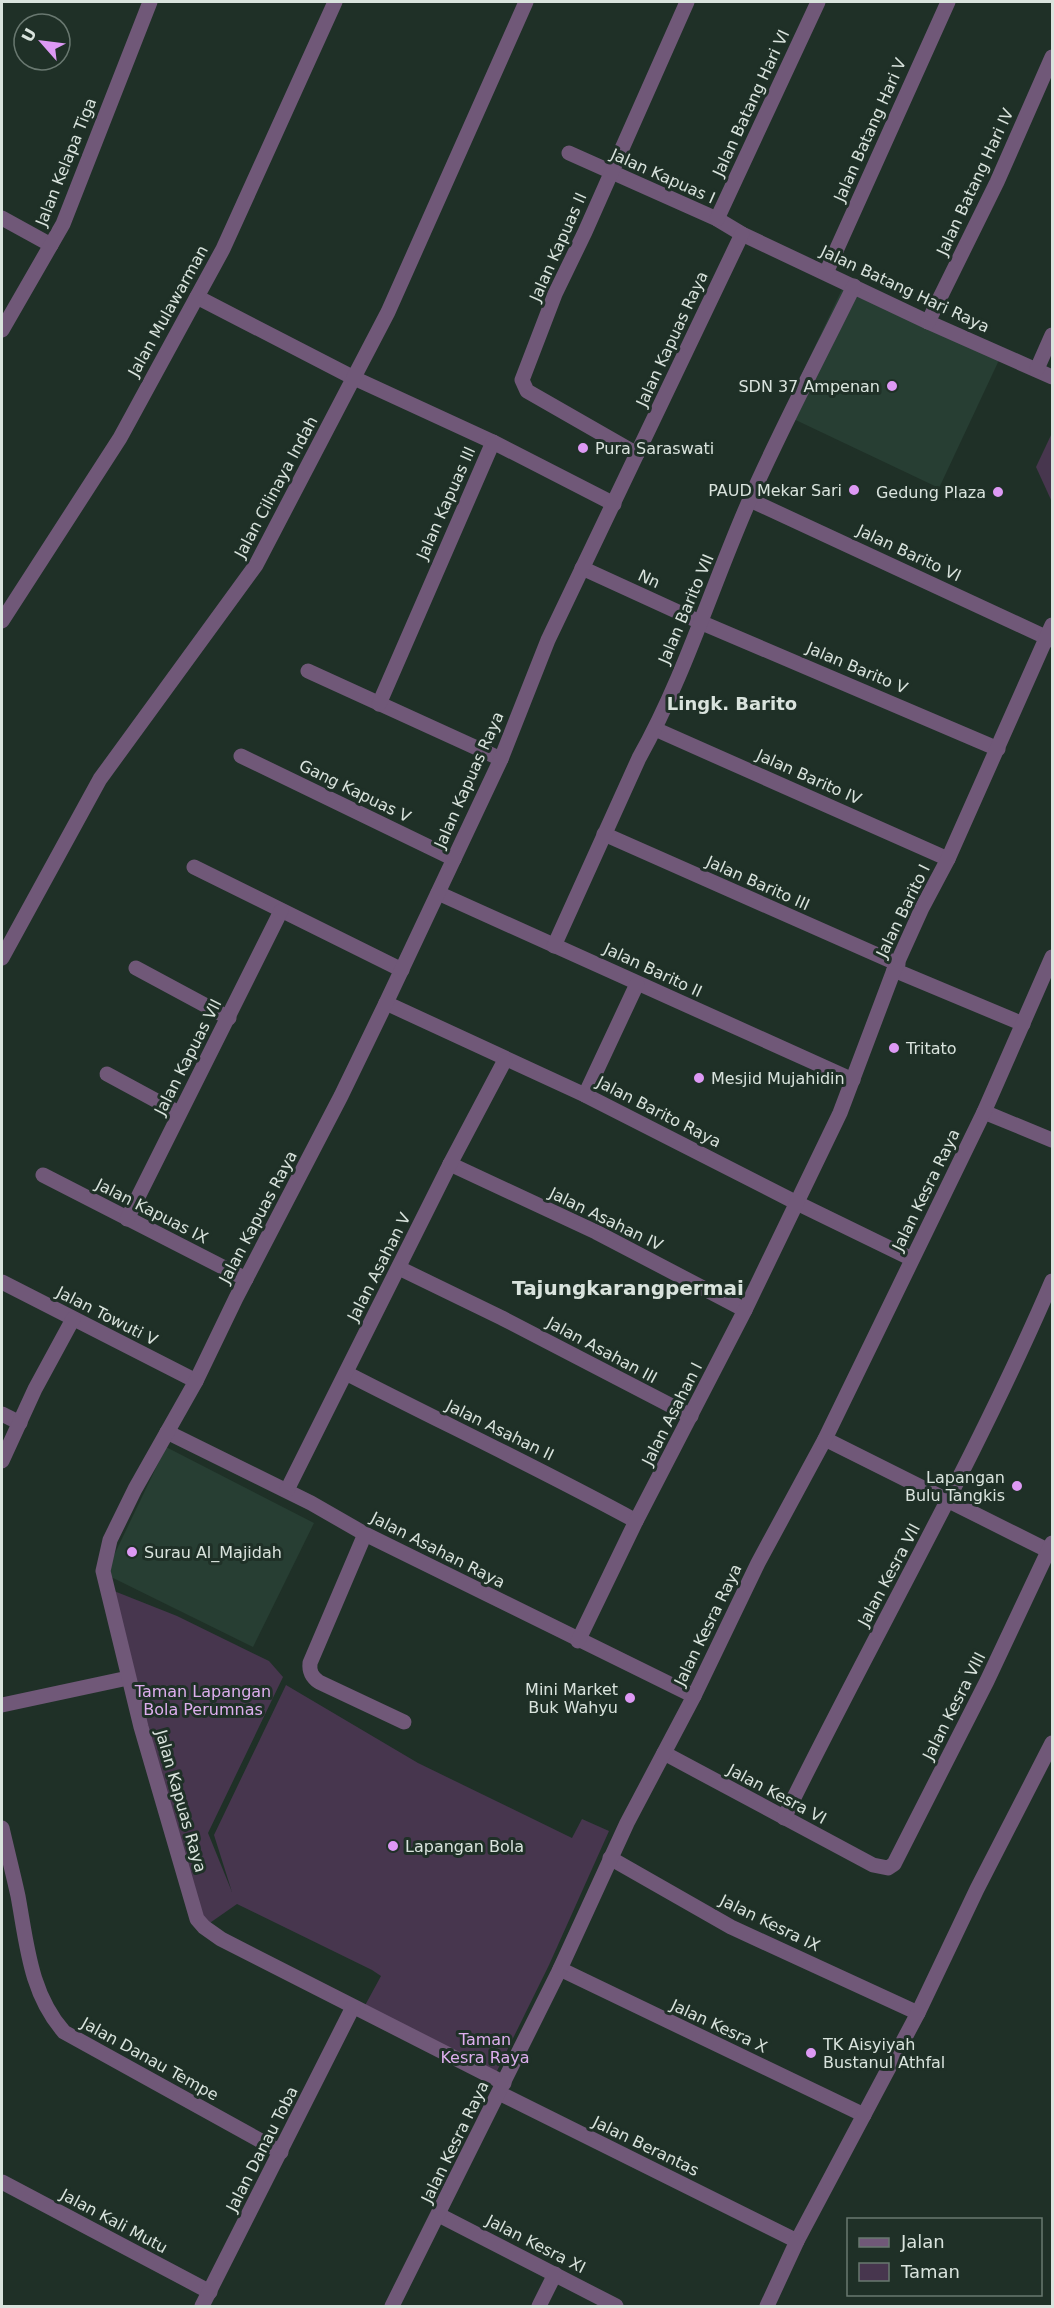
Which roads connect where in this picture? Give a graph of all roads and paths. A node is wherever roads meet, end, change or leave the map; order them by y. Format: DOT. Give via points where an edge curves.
graph roads {
  1 [pos="150,2"];
  2 [pos="335,2"];
  3 [pos="526,2"];
  4 [pos="687,2"];
  5 [pos="818,2"];
  6 [pos="948,2"];
  7 [pos="1053,57"];
  8 [pos="569,153"];
  9 [pos="611,172"];
  10 [pos="2,218"];
  11 [pos="717,219"];
  12 [pos="742,234"];
  13 [pos="51,245"];
  14 [pos="826,273"];
  15 [pos="854,286"];
  16 [pos="197,297"];
  17 [pos="928,322"];
  18 [pos="2,330"];
  19 [pos="1053,335"];
  20 [pos="1037,369"];
  21 [pos="1053,377"];
  22 [pos="354,378"];
  23 [pos="493,442"];
  24 [pos="637,454"];
  25 [pos="750,500"];
  26 [pos="614,504"];
  27 [pos="582,568"];
  28 [pos="2,621"];
  29 [pos="700,622"];
  30 [pos="1051,634"];
  31 [pos="308,671"];
  32 [pos="379,704"];
  33 [pos="655,729"];
  34 [pos="998,748"];
  35 [pos="241,756"];
  36 [pos="501,759"];
  37 [pos="604,834"];
  38 [pos="948,858"];
  39 [pos="454,859"];
  40 [pos="194,867"];
  41 [pos="438,893"];
  42 [pos="281,911"];
  43 [pos="554,946"];
  44 [pos="1053,957"];
  45 [pos="2,958"];
  46 [pos="896,967"];
  47 [pos="136,968"];
  48 [pos="402,970"];
  49 [pos="637,984"];
  50 [pos="386,1003"];
  51 [pos="229,1018"];
  52 [pos="1023,1024"];
  53 [pos="505,1060"];
  54 [pos="107,1074"];
  55 [pos="852,1080"];
  56 [pos="585,1095"];
  57 [pos="984,1112"];
  58 [pos="179,1113"];
  59 [pos="1053,1140"];
  60 [pos="450,1164"];
  61 [pos="43,1175"];
  62 [pos="797,1203"];
  63 [pos="127,1219"];
  64 [pos="912,1258"];
  65 [pos="399,1268"];
  66 [pos="246,1279"];
  67 [pos="1053,1281"];
  68 [pos="2,1282"];
  69 [pos="745,1310"];
  70 [pos="73,1319"];
  71 [pos="346,1373"];
  72 [pos="195,1382"];
  73 [pos="2,1414"];
  74 [pos="691,1416"];
  75 [pos="20,1423"];
  76 [pos="167,1432"];
  77 [pos="825,1439"];
  78 [pos="2,1461"];
  79 [pos="287,1490"];
  80 [pos="948,1501"];
  81 [pos="636,1521"];
  82 [pos="365,1534"];
  83 [pos="1051,1547"];
  84 [pos="578,1641"];
  85 [pos="128,1678"];
  86 [pos="694,1696"];
  87 [pos="2,1704"];
  88 [pos="404,1722"];
  89 [pos="1053,1743"];
  90 [pos="664,1754"];
  91 [pos="784,1818"];
  92 [pos="2,1828"];
  93 [pos="610,1858"];
  94 [pos="873,1865"];
  95 [pos="560,1969"];
  96 [pos="353,2007"];
  97 [pos="918,2013"];
  98 [pos="501,2088"];
  99 [pos="864,2115"];
  100 [pos="281,2152"];
  101 [pos="2,2181"];
  102 [pos="439,2215"];
  103 [pos="797,2241"];
  104 [pos="555,2274"];
  105 [pos="210,2292"];
  106 [pos="202,2307"];
  107 [pos="392,2307"];
  108 [pos="539,2307"];
  109 [pos="616,2307"];
  110 [pos="767,2307"];
  1 -- 13 [label="street, Jalan Kelapa Tiga" via="63,224"];
  2 -- 16 [label="street, Jalan Mulawarman" via="223,249"];
  3 -- 22 [label="street, Jalan Cilinaya Indah" via="388,312"];
  4 -- 9 [label="street, Jalan Kapuas II"];
  5 -- 11 [label="street, Jalan Batang Hari VI"];
  6 -- 14 [label="street, Jalan Batang Hari V"];
  7 -- 17 [label="street, Jalan Batang Hari IV"];
  8 -- 9 [label="street, Jalan Kapuas I"];
  9 -- 11 [label="street, Jalan Kapuas I"];
  9 -- 24 [label="street, Jalan Kapuas II" via="555,294 522,380 527,391"];
  10 -- 13 [label="street"];
  11 -- 12 [label="street, Jalan Kapuas I"];
  12 -- 14 [label="street, Jalan Batang Hari Raya"];
  12 -- 24 [label="street, Jalan Kapuas Raya"];
  13 -- 18 [label="street, Jalan Kelapa Tiga"];
  14 -- 15 [label="street, Jalan Batang Hari Raya"];
  15 -- 17 [label="street, Jalan Batang Hari Raya"];
  15 -- 25 [label="street, Jalan Barito VII"];
  16 -- 22 [label="street"];
  16 -- 28 [label="street, Jalan Mulawarman" via="115,447"];
  17 -- 20 [label="street, Jalan Batang Hari Raya"];
  19 -- 20 [label="street"];
  20 -- 21 [label="street, Jalan Batang Hari Raya"];
  22 -- 23 [label="street"];
  22 -- 45 [label="street, Jalan Cilinaya Indah" via="256,565 100,779"];
  23 -- 26 [label="street, Jalan Kapuas III"];
  23 -- 32 [label="street, Jalan Kapuas III"];
  24 -- 26 [label="street, Jalan Kapuas Raya"];
  25 -- 29 [label="street, Jalan Barito VII"];
  25 -- 30 [label="street, Jalan Barito VI"];
  26 -- 27 [label="street, Jalan Kapuas Raya"];
  27 -- 29 [label="street, Nn"];
  27 -- 36 [label="street, Jalan Kapuas Raya" via="548,640"];
  29 -- 33 [label="street, Jalan Barito VII"];
  29 -- 34 [label="street, Jalan Barito V"];
  30 -- 34 [label="street, Jalan Barito I"];
  31 -- 32 [label="street"];
  32 -- 36 [label="street"];
  33 -- 37 [label="street, Jalan Barito VII"];
  33 -- 38 [label="street, Jalan Barito IV"];
  34 -- 38 [label="street, Jalan Barito I"];
  35 -- 39 [label="street, Gang Kapuas V"];
  36 -- 39 [label="street, Jalan Kapuas Raya"];
  37 -- 43 [label="street, Jalan Barito VII"];
  37 -- 46 [label="street, Jalan Barito III"];
  38 -- 46 [label="street, Jalan Barito I"];
  39 -- 41 [label="street, Jalan Kapuas Raya"];
  40 -- 42 [label="street"];
  41 -- 43 [label="street, Jalan Barito II"];
  41 -- 48 [label="street, Jalan Kapuas Raya"];
  42 -- 48 [label="street"];
  42 -- 51 [label="street, Jalan Kapuas VII"];
  43 -- 49 [label="street, Jalan Barito II"];
  44 -- 52 [label="street, Jalan Kesra Raya"];
  46 -- 52 [label="street, Jalan Barito III"];
  46 -- 55 [label="street, Jalan Barito I"];
  47 -- 51 [label="street"];
  48 -- 50 [label="street, Jalan Kapuas Raya"];
  49 -- 55 [label="street, Jalan Barito II"];
  49 -- 56 [label="street"];
  50 -- 53 [label="street, Jalan Barito Raya"];
  50 -- 66 [label="street, Jalan Kapuas Raya"];
  51 -- 58 [label="street, Jalan Kapuas VII"];
  52 -- 57 [label="street, Jalan Kesra Raya"];
  53 -- 56 [label="street, Jalan Barito Raya"];
  53 -- 60 [label="street, Jalan Asahan V"];
  54 -- 58 [label="street"];
  55 -- 62 [label="street, Jalan Barito I"];
  56 -- 62 [label="street, Jalan Barito Raya"];
  57 -- 59 [label="street"];
  57 -- 64 [label="street, Jalan Kesra Raya"];
  58 -- 63 [label="street, Jalan Kapuas VII"];
  60 -- 65 [label="street, Jalan Asahan V"];
  60 -- 69 [label="street, Jalan Asahan IV" via="596,1232"];
  61 -- 63 [label="street, Jalan Kapuas IX"];
  62 -- 64 [label="street, Jalan Barito Raya"];
  62 -- 69 [label="street, Jalan Asahan I"];
  63 -- 66 [label="street, Jalan Kapuas IX"];
  64 -- 77 [label="street, Jalan Kesra Raya"];
  65 -- 71 [label="street, Jalan Asahan V"];
  65 -- 74 [label="street, Jalan Asahan III"];
  66 -- 72 [label="street, Jalan Kapuas Raya"];
  67 -- 80 [label="street, Jalan Kesra VII"];
  68 -- 70 [label="street, Jalan Towuti V"];
  69 -- 74 [label="street, Jalan Asahan I"];
  70 -- 72 [label="street, Jalan Towuti V"];
  70 -- 75 [label="street"];
  71 -- 79 [label="street, Jalan Asahan V"];
  71 -- 81 [label="street, Jalan Asahan II"];
  72 -- 76 [label="street, Jalan Kapuas Raya"];
  73 -- 75 [label="street"];
  74 -- 81 [label="street, Jalan Asahan I"];
  75 -- 78 [label="street"];
  76 -- 79 [label="street, Jalan Asahan Raya"];
  76 -- 85 [label="street, Jalan Kapuas Raya" via="110,1540 103,1571"];
  77 -- 80 [label="street"];
  77 -- 86 [label="street, Jalan Kesra Raya" via="758,1563"];
  79 -- 82 [label="street, Jalan Asahan Raya"];
  80 -- 83 [label="street"];
  80 -- 91 [label="street, Jalan Kesra VII"];
  81 -- 84 [label="street, Jalan Asahan I"];
  82 -- 84 [label="street, Jalan Asahan Raya"];
  82 -- 88 [label="street" via="310,1670 319,1682"];
  83 -- 94 [label="street, Jalan Kesra VIII" via="894,1864 888,1868"];
  84 -- 86 [label="street, Jalan Asahan Raya"];
  85 -- 87 [label="street"];
  85 -- 96 [label="street, Jalan Kapuas Raya" via="197,1919 220,1939"];
  86 -- 90 [label="street, Jalan Kesra Raya"];
  89 -- 97 [label="street"];
  90 -- 91 [label="street, Jalan Kesra VI"];
  90 -- 93 [label="street, Jalan Kesra Raya"];
  91 -- 94 [label="street, Jalan Kesra VI"];
  92 -- 100 [label="street, Jalan Danau Tempe" via="33,1979 45,2007 64,2032"];
  93 -- 95 [label="street, Jalan Kesra Raya"];
  93 -- 97 [label="street, Jalan Kesra IX" via="732,1926"];
  95 -- 98 [label="street, Jalan Kesra Raya"];
  95 -- 99 [label="street, Jalan Kesra X"];
  96 -- 98 [label="street, Jalan Kapuas Raya"];
  96 -- 100 [label="street, Jalan Danau Toba"];
  97 -- 99 [label="street"];
  98 -- 102 [label="street, Jalan Kesra Raya"];
  98 -- 103 [label="street, Jalan Berantas"];
  99 -- 103 [label="street"];
  100 -- 105 [label="street, Jalan Danau Toba"];
  101 -- 105 [label="street, Jalan Kali Mutu"];
  102 -- 104 [label="street, Jalan Kesra XI"];
  102 -- 107 [label="street, Jalan Kesra Raya"];
  103 -- 110 [label="street"];
  104 -- 108 [label="street"];
  104 -- 109 [label="street, Jalan Kesra XI"];
  105 -- 106 [label="street, Jalan Danau Toba"];
}
